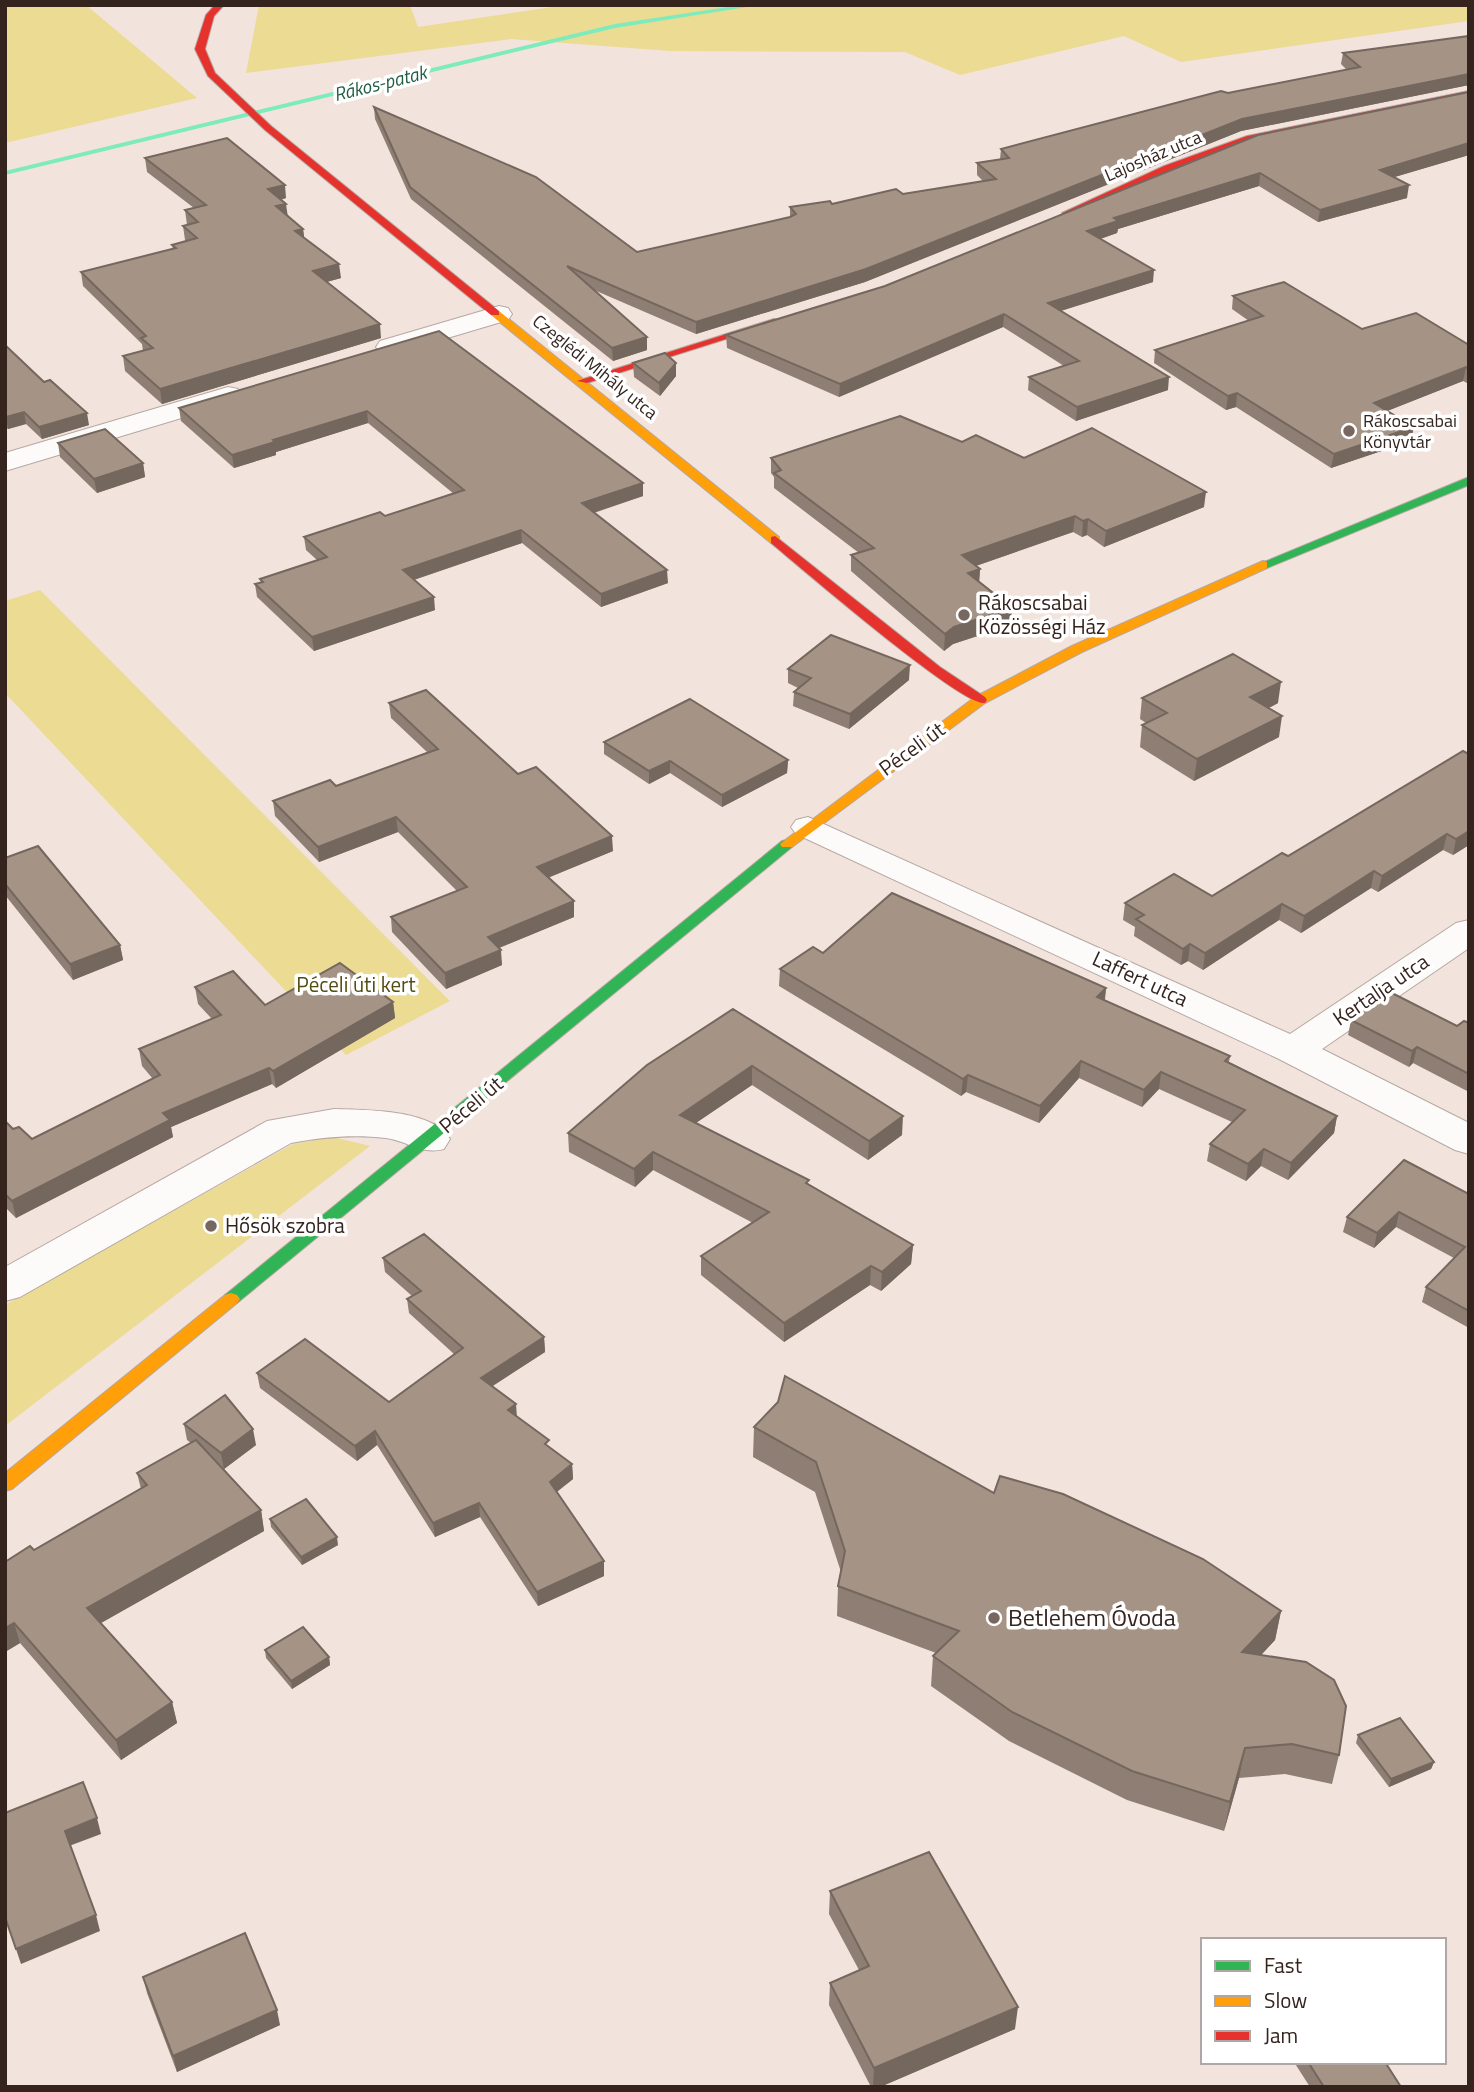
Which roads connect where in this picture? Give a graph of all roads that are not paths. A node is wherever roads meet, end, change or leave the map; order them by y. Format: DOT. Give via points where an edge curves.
graph roads {
  1 [pos="220,5"];
  2 [pos="1469,94"];
  3 [pos="1051,220"];
  4 [pos="499,314"];
  5 [pos="797,315"];
  6 [pos="361,355"];
  7 [pos="583,382"];
  8 [pos="256,387"];
  9 [pos="5,461"];
  10 [pos="1469,481"];
  11 [pos="980,700"];
  12 [pos="808,827"];
  13 [pos="1469,931"];
  14 [pos="1293,1050"];
  15 [pos="430,1139"];
  16 [pos="1469,1140"];
  17 [pos="5,1286"];
  18 [pos="5,1484"];
  1 -- 4 [label="main road, Czeglédi Mihály utca" via="210,15 200,49 211,74 268,128"];
  2 -- 3 [label="main road, Lajosház utca" via="1250,138 1168,168"];
  4 -- 6 [label="street"];
  4 -- 7 [label="main road, Czeglédi Mihály utca"];
  5 -- 7 [label="main road"];
  7 -- 11 [label="main road, Czeglédi Mihály utca" via="935,670"];
  8 -- 9 [label="street"];
  10 -- 11 [label="main road, Péceli út" via="1206,588"];
  11 -- 12 [label="main road, Péceli út"];
  12 -- 14 [label="street, Laffert utca"];
  12 -- 15 [label="main road, Péceli út"];
  13 -- 14 [label="street, Kertalja utca"];
  14 -- 16 [label="street, Laffert utca"];
  15 -- 17 [label="street, Péceli út" via="391,1125 334,1122 281,1131"];
  15 -- 18 [label="main road, Péceli út"];
}
